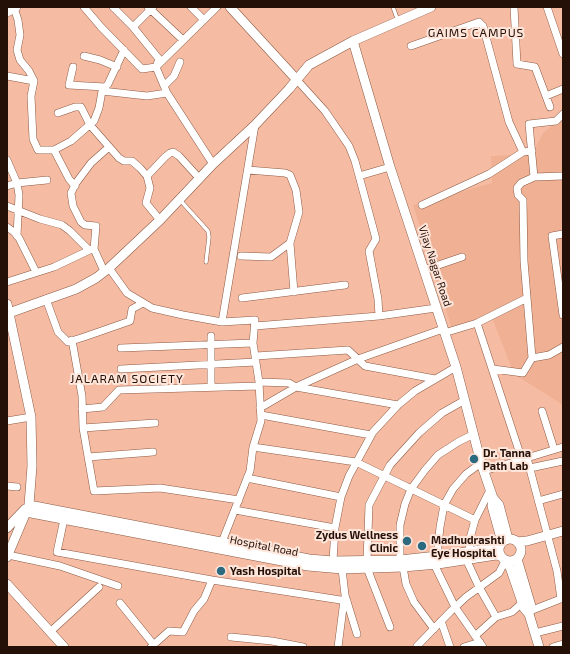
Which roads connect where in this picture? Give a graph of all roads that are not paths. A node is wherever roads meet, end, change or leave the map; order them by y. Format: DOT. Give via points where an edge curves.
graph roads {
  1 [pos="113,7"];
  2 [pos="191,7"];
  3 [pos="217,7"];
  4 [pos="230,7"];
  5 [pos="393,7"];
  6 [pos="431,7"];
  7 [pos="514,7"];
  8 [pos="547,7"];
  9 [pos="87,8"];
  10 [pos="151,8"];
  11 [pos="12,9"];
  12 [pos="204,20"];
  13 [pos="399,22"];
  14 [pos="133,27"];
  15 [pos="183,40"];
  16 [pos="353,41"];
  17 [pos="411,46"];
  18 [pos="124,50"];
  19 [pos="563,54"];
  20 [pos="84,56"];
  21 [pos="180,62"];
  22 [pos="73,67"];
  23 [pos="117,67"];
  24 [pos="156,67"];
  25 [pos="7,76"];
  26 [pos="297,80"];
  27 [pos="34,81"];
  28 [pos="164,86"];
  29 [pos="104,89"];
  30 [pos="563,90"];
  31 [pos="167,93"];
  32 [pos="546,96"];
  33 [pos="550,107"];
  34 [pos="58,113"];
  35 [pos="563,114"];
  36 [pos="90,125"];
  37 [pos="255,125"];
  38 [pos="109,147"];
  39 [pos="54,150"];
  40 [pos="532,151"];
  41 [pos="523,152"];
  42 [pos="7,160"];
  43 [pos="213,164"];
  44 [pos="390,167"];
  45 [pos="248,170"];
  46 [pos="147,176"];
  47 [pos="359,176"];
  48 [pos="563,176"];
  49 [pos="534,177"];
  50 [pos="199,178"];
  51 [pos="47,180"];
  52 [pos="17,183"];
  53 [pos="7,186"];
  54 [pos="74,186"];
  55 [pos="179,199"];
  56 [pos="422,205"];
  57 [pos="7,206"];
  58 [pos="19,212"];
  59 [pos="160,220"];
  60 [pos="7,227"];
  61 [pos="563,234"];
  62 [pos="17,236"];
  63 [pos="290,243"];
  64 [pos="92,249"];
  65 [pos="241,256"];
  66 [pos="462,257"];
  67 [pos="206,262"];
  68 [pos="106,270"];
  69 [pos="424,270"];
  70 [pos="36,272"];
  71 [pos="7,282"];
  72 [pos="345,285"];
  73 [pos="294,292"];
  74 [pos="242,298"];
  75 [pos="527,298"];
  76 [pos="46,299"];
  77 [pos="143,303"];
  78 [pos="436,308"];
  79 [pos="8,310"];
  80 [pos="563,315"];
  81 [pos="379,316"];
  82 [pos="222,322"];
  83 [pos="477,323"];
  84 [pos="255,326"];
  85 [pos="443,331"];
  86 [pos="211,336"];
  87 [pos="72,340"];
  88 [pos="253,343"];
  89 [pos="211,345"];
  90 [pos="563,347"];
  91 [pos="121,348"];
  92 [pos="532,358"];
  93 [pos="256,359"];
  94 [pos="358,359"];
  95 [pos="210,364"];
  96 [pos="456,367"];
  97 [pos="121,369"];
  98 [pos="493,369"];
  99 [pos="435,380"];
  100 [pos="259,384"];
  101 [pos="212,387"];
  102 [pos="296,387"];
  103 [pos="465,400"];
  104 [pos="398,405"];
  105 [pos="82,409"];
  106 [pos="542,411"];
  107 [pos="261,412"];
  108 [pos="31,417"];
  109 [pos="7,421"];
  110 [pos="155,423"];
  111 [pos="83,428"];
  112 [pos="474,434"];
  113 [pos="371,435"];
  114 [pos="253,447"];
  115 [pos="563,447"];
  116 [pos="554,449"];
  117 [pos="153,452"];
  118 [pos="88,457"];
  119 [pos="524,459"];
  120 [pos="563,460"];
  121 [pos="356,462"];
  122 [pos="483,467"];
  123 [pos="530,468"];
  124 [pos="385,476"];
  125 [pos="247,478"];
  126 [pos="7,486"];
  127 [pos="17,487"];
  128 [pos="411,489"];
  129 [pos="492,494"];
  130 [pos="563,494"];
  131 [pos="341,497"];
  132 [pos="239,500"];
  133 [pos="538,500"];
  134 [pos="444,505"];
  135 [pos="27,509"];
  136 [pos="235,510"];
  137 [pos="64,519"];
  138 [pos="475,520"];
  139 [pos="7,528"];
  140 [pos="335,528"];
  141 [pos="563,531"];
  142 [pos="563,536"];
  143 [pos="548,538"];
  144 [pos="222,542"];
  145 [pos="511,546"];
  146 [pos="468,555"];
  147 [pos="7,556"];
  148 [pos="502,558"];
  149 [pos="435,560"];
  150 [pos="333,561"];
  151 [pos="402,564"];
  152 [pos="367,565"];
  153 [pos="342,569"];
  154 [pos="560,571"];
  155 [pos="212,580"];
  156 [pos="7,584"];
  157 [pos="118,586"];
  158 [pos="99,587"];
  159 [pos="479,587"];
  160 [pos="7,591"];
  161 [pos="562,599"];
  162 [pos="345,601"];
  163 [pos="120,603"];
  164 [pos="522,603"];
  165 [pos="455,607"];
  166 [pos="529,612"];
  167 [pos="496,617"];
  168 [pos="441,621"];
  169 [pos="563,626"];
  170 [pos="390,628"];
  171 [pos="434,629"];
  172 [pos="50,632"];
  173 [pos="535,633"];
  174 [pos="357,634"];
  175 [pos="231,637"];
  176 [pos="479,642"];
  177 [pos="563,644"];
  178 [pos="152,646"];
  179 [pos="417,646"];
  180 [pos="57,647"];
  181 [pos="64,647"];
  182 [pos="304,647"];
  183 [pos="338,647"];
  184 [pos="450,647"];
  185 [pos="464,647"];
  186 [pos="539,647"];
  187 [pos="553,647"];
  1 -- 14 [label="street"];
  2 -- 12 [label="street"];
  3 -- 12 [label="street"];
  4 -- 26 [label="street"];
  5 -- 13 [label="lane"];
  6 -- 13 [label="street"];
  7 -- 32 [label="street" via="518,64 535,67"];
  8 -- 19 [label="street"];
  9 -- 18 [label="street" via="101,27"];
  10 -- 14 [label="street"];
  10 -- 15 [label="street"];
  11 -- 27 [label="street" via="18,20 20,35 17,50 20,60"];
  12 -- 15 [label="street"];
  13 -- 16 [label="street"];
  14 -- 24 [label="street" via="159,59"];
  15 -- 24 [label="street"];
  16 -- 26 [label="street" via="309,65"];
  16 -- 44 [label="street, Vijay Nagar Road"];
  17 -- 41 [label="street" via="479,22 483,26 510,122"];
  18 -- 23 [label="street"];
  18 -- 24 [label="street" via="142,69"];
  20 -- 23 [label="street"];
  21 -- 28 [label="street" via="174,76"];
  22 -- 29 [label="street" via="69,85"];
  23 -- 29 [label="street"];
  24 -- 28 [label="street"];
  25 -- 27 [label="street"];
  26 -- 37 [label="street"];
  26 -- 47 [label="street" via="325,111 349,146"];
  27 -- 39 [label="street" via="31,96 33,139 38,150"];
  28 -- 31 [label="street"];
  29 -- 31 [label="street" via="147,96"];
  29 -- 36 [label="street" via="94,121"];
  30 -- 32 [label="street"];
  31 -- 43 [label="street"];
  32 -- 33 [label="street"];
  34 -- 36 [label="street" via="79,106"];
  35 -- 40 [label="street" via="556,121 530,124"];
  36 -- 38 [label="street"];
  36 -- 39 [label="street" via="72,141"];
  37 -- 43 [label="street"];
  37 -- 45 [label="street"];
  38 -- 46 [label="street" via="119,158 132,161"];
  38 -- 54 [label="street" via="91,163"];
  39 -- 54 [label="street"];
  40 -- 41 [label="street"];
  40 -- 49 [label="street"];
  41 -- 56 [label="street" via="489,174"];
  42 -- 52 [label="street"];
  43 -- 50 [label="street"];
  44 -- 47 [label="street"];
  44 -- 69 [label="street, Vijay Nagar Road"];
  45 -- 63 [label="street" via="290,175 299,212"];
  45 -- 82 [label="street"];
  46 -- 50 [label="street" via="173,152"];
  46 -- 59 [label="street" via="150,188 146,203"];
  47 -- 81 [label="street" via="376,239 369,251"];
  48 -- 49 [label="street"];
  49 -- 75 [label="street" via="521,183 518,188 518,195 523,200"];
  50 -- 55 [label="street"];
  51 -- 52 [label="street"];
  52 -- 53 [label="street"];
  52 -- 58 [label="street"];
  54 -- 64 [label="street" via="71,193 73,206 81,222 96,226"];
  55 -- 59 [label="street"];
  55 -- 67 [label="lane" via="208,231"];
  57 -- 58 [label="street"];
  58 -- 62 [label="street"];
  58 -- 64 [label="street" via="62,225"];
  59 -- 68 [label="street"];
  60 -- 62 [label="street"];
  61 -- 80 [label="street" via="552,236"];
  62 -- 70 [label="street"];
  63 -- 65 [label="street" via="272,257"];
  63 -- 73 [label="street"];
  64 -- 68 [label="street"];
  64 -- 70 [label="street" via="54,267"];
  66 -- 69 [label="street"];
  68 -- 76 [label="street" via="76,289"];
  68 -- 77 [label="street" via="127,293"];
  69 -- 78 [label="street, Vijay Nagar Road"];
  70 -- 71 [label="street"];
  72 -- 73 [label="street"];
  73 -- 74 [label="street"];
  75 -- 83 [label="street"];
  75 -- 92 [label="street"];
  76 -- 79 [label="street"];
  76 -- 87 [label="street" via="58,332 68,342"];
  77 -- 82 [label="street" via="183,316"];
  77 -- 87 [label="street" via="132,309 130,321"];
  78 -- 81 [label="street"];
  78 -- 85 [label="street, Vijay Nagar Road"];
  79 -- 108 [label="street"];
  81 -- 84 [label="street"];
  82 -- 84 [label="street" via="254,320"];
  83 -- 85 [label="street"];
  83 -- 98 [label="street"];
  84 -- 88 [label="street"];
  85 -- 94 [label="street"];
  85 -- 96 [label="street, Vijay Nagar Road"];
  86 -- 89 [label="street"];
  87 -- 105 [label="street"];
  88 -- 89 [label="street"];
  88 -- 93 [label="street"];
  89 -- 91 [label="street"];
  89 -- 95 [label="street"];
  90 -- 92 [label="street"];
  92 -- 98 [label="street" via="523,373"];
  93 -- 94 [label="street" via="348,350"];
  93 -- 95 [label="street"];
  93 -- 100 [label="street"];
  94 -- 99 [label="street" via="365,366"];
  94 -- 102 [label="street"];
  95 -- 97 [label="street"];
  95 -- 101 [label="street"];
  96 -- 99 [label="street"];
  96 -- 103 [label="street, Vijay Nagar Road"];
  98 -- 119 [label="street"];
  99 -- 104 [label="street" via="415,391"];
  100 -- 101 [label="street"];
  100 -- 102 [label="street" via="289,383"];
  100 -- 107 [label="street"];
  101 -- 105 [label="street" via="119,390 103,407"];
  102 -- 104 [label="street"];
  102 -- 107 [label="street"];
  103 -- 112 [label="street, Vijay Nagar Road"];
  103 -- 124 [label="street" via="442,413 419,432 390,465"];
  104 -- 113 [label="street"];
  105 -- 111 [label="street"];
  106 -- 116 [label="street"];
  107 -- 113 [label="street"];
  107 -- 114 [label="street"];
  108 -- 109 [label="street"];
  108 -- 135 [label="street" via="32,466"];
  110 -- 111 [label="street"];
  111 -- 118 [label="street"];
  112 -- 122 [label="street, Vijay Nagar Road"];
  112 -- 128 [label="street" via="438,456"];
  113 -- 121 [label="street"];
  114 -- 121 [label="street"];
  114 -- 125 [label="street"];
  115 -- 116 [label="street"];
  116 -- 119 [label="street"];
  117 -- 118 [label="street"];
  118 -- 132 [label="street" via="94,491 160,488"];
  119 -- 122 [label="street"];
  119 -- 123 [label="street"];
  120 -- 123 [label="street"];
  121 -- 124 [label="street"];
  121 -- 131 [label="street"];
  122 -- 129 [label="street, Vijay Nagar Road"];
  122 -- 134 [label="street" via="466,474"];
  123 -- 133 [label="street"];
  124 -- 128 [label="street"];
  124 -- 152 [label="street" via="369,505"];
  125 -- 131 [label="street"];
  125 -- 132 [label="street"];
  126 -- 127 [label="street"];
  128 -- 134 [label="street"];
  128 -- 151 [label="street" via="400,525"];
  129 -- 138 [label="street"];
  129 -- 145 [label="street, Vijay Nagar Road" via="492,506"];
  130 -- 133 [label="street"];
  131 -- 140 [label="street"];
  132 -- 136 [label="street"];
  133 -- 143 [label="street"];
  134 -- 138 [label="street"];
  134 -- 149 [label="street"];
  135 -- 137 [label="street, Hospital Road"];
  135 -- 139 [label="street"];
  135 -- 144 [label="street, Hospital Road"];
  135 -- 147 [label="street"];
  136 -- 140 [label="street"];
  136 -- 144 [label="street"];
  137 -- 153 [label="street, Hospital Road" via="308,566"];
  137 -- 155 [label="street" via="57,552"];
  138 -- 146 [label="street"];
  140 -- 150 [label="street"];
  141 -- 143 [label="street, Hospital Road"];
  142 -- 143 [label="street, Hospital Road"];
  143 -- 145 [label="street, Hospital Road"];
  143 -- 154 [label="street"];
  144 -- 150 [label="street, Hospital Road" via="309,559"];
  145 -- 146 [label="street, Hospital Road"];
  145 -- 148 [label="street" via="498,550"];
  145 -- 148 [label="street, Hospital Road" via="511,562"];
  145 -- 166 [label="street, Vijay Nagar Road" via="531,606"];
  146 -- 148 [label="street, Hospital Road" via="496,555"];
  146 -- 149 [label="street, Hospital Road"];
  146 -- 159 [label="street"];
  147 -- 157 [label="street" via="60,566"];
  148 -- 159 [label="street" via="499,572"];
  148 -- 164 [label="street, Vijay Nagar Road" via="510,567"];
  149 -- 151 [label="street, Hospital Road"];
  149 -- 165 [label="street"];
  150 -- 152 [label="street, Hospital Road"];
  151 -- 152 [label="street, Hospital Road"];
  151 -- 171 [label="street" via="406,584 414,602"];
  152 -- 153 [label="street, Hospital Road"];
  152 -- 170 [label="street"];
  153 -- 162 [label="street"];
  154 -- 161 [label="street"];
  155 -- 162 [label="street"];
  155 -- 178 [label="street" via="204,599 183,632 169,631"];
  156 -- 172 [label="street"];
  158 -- 172 [label="street"];
  159 -- 165 [label="street"];
  159 -- 167 [label="street"];
  160 -- 180 [label="street"];
  161 -- 166 [label="street"];
  162 -- 174 [label="street"];
  162 -- 183 [label="street"];
  163 -- 178 [label="street"];
  164 -- 166 [label="street, Vijay Nagar Road"];
  164 -- 167 [label="street" via="512,612"];
  165 -- 168 [label="street"];
  165 -- 176 [label="street"];
  166 -- 173 [label="street, Vijay Nagar Road"];
  167 -- 176 [label="street"];
  168 -- 171 [label="street"];
  168 -- 184 [label="street"];
  169 -- 173 [label="street"];
  171 -- 179 [label="street"];
  172 -- 181 [label="street"];
  173 -- 186 [label="street, Vijay Nagar Road"];
  175 -- 182 [label="street"];
  176 -- 185 [label="street"];
  177 -- 187 [label="street"];
}
